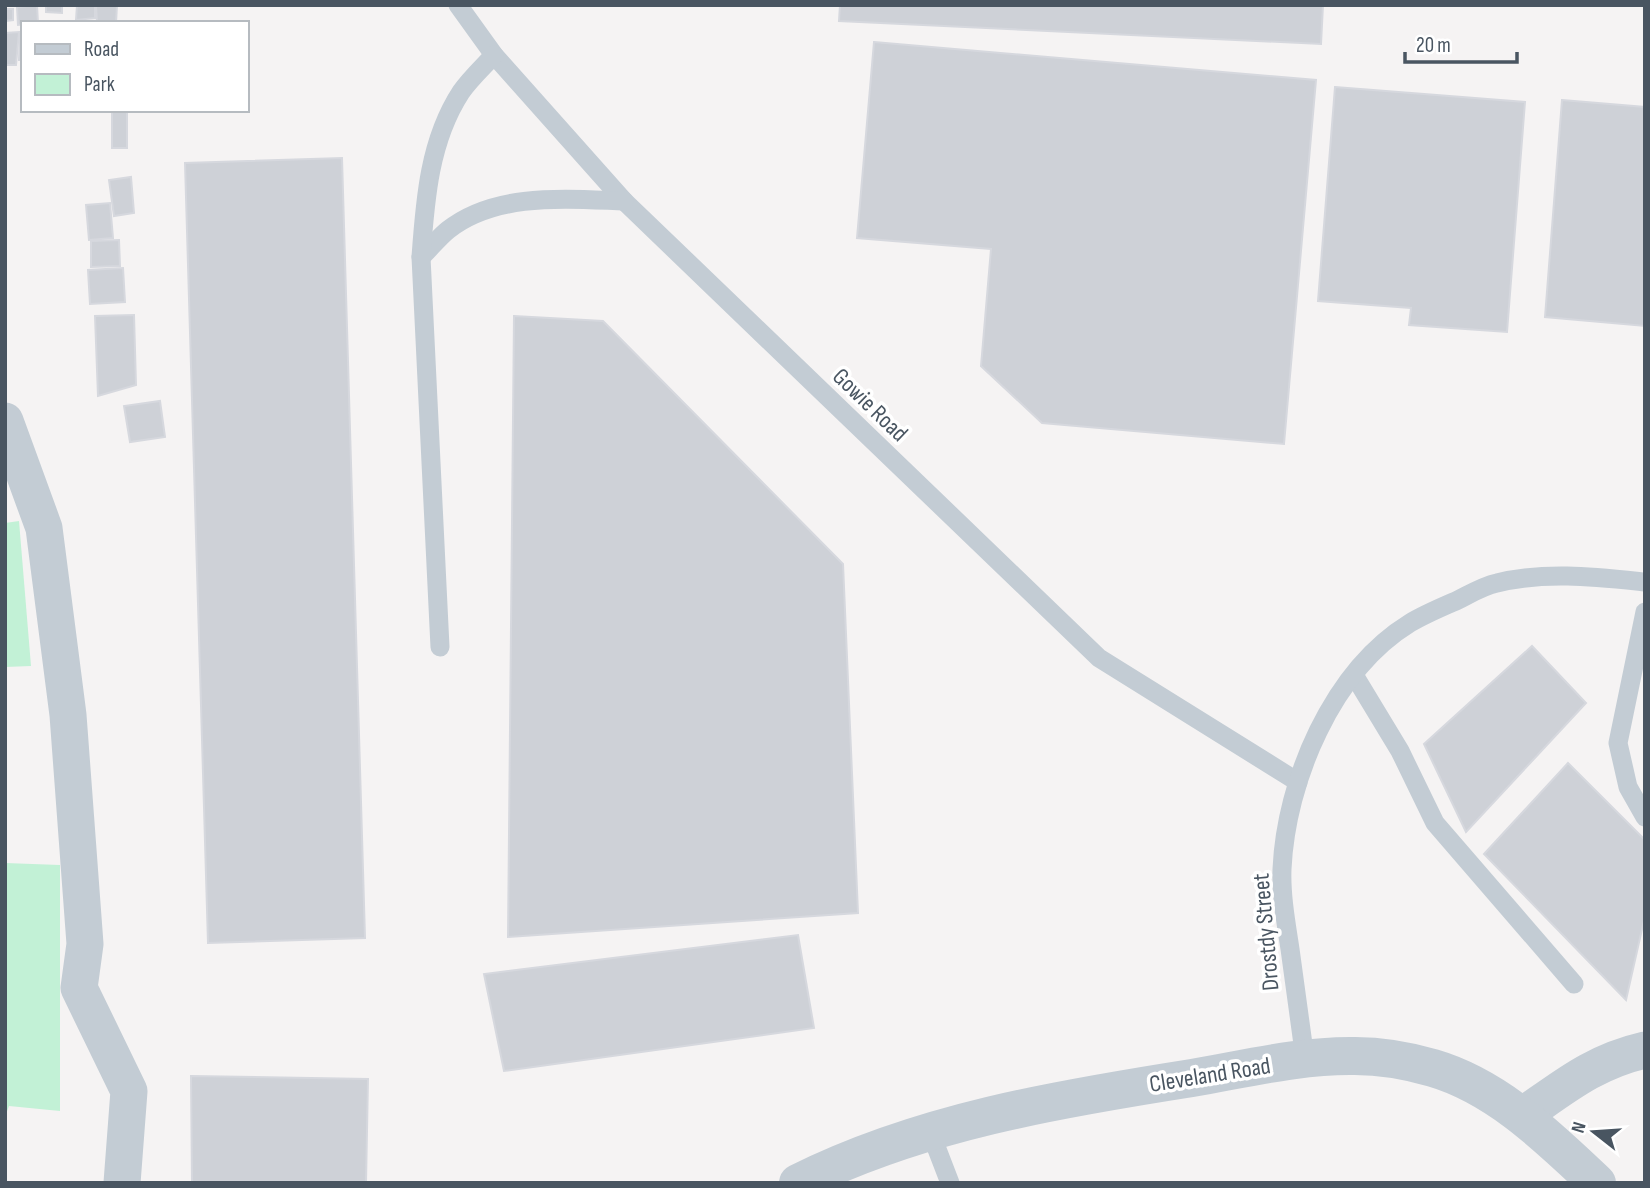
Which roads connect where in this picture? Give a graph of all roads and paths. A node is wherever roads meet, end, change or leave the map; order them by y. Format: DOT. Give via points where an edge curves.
graph roads {
  1 [pos="458,5"];
  2 [pos="494,55"];
  3 [pos="624,201"];
  4 [pos="421,257"];
  5 [pos="5,421"];
  6 [pos="1645,582"];
  7 [pos="1645,612"];
  8 [pos="440,647"];
  9 [pos="1354,675"];
  10 [pos="1298,782"];
  11 [pos="1645,817"];
  12 [pos="1574,984"];
  13 [pos="1645,1050"];
  14 [pos="1305,1059"];
  15 [pos="1521,1116"];
  16 [pos="930,1131"];
  17 [pos="122,1183"];
  18 [pos="798,1183"];
  19 [pos="950,1183"];
  20 [pos="1597,1183"];
  1 -- 2 [label="lane, Gowie Road"];
  2 -- 3 [label="lane, Gowie Road"];
  2 -- 4 [label="lane" via="462,91 445,122 432,159"];
  3 -- 4 [label="lane" via="570,199 500,206 449,230"];
  3 -- 10 [label="lane, Gowie Road" via="1099,657"];
  4 -- 8 [label="lane"];
  5 -- 17 [label="street" via="44,528 69,729 85,944 79,988 130,1091"];
  6 -- 9 [label="lane, Drostdy Street" via="1579,576 1494,583 1409,623 1371,654"];
  7 -- 11 [label="lane" via="1618,743 1628,787"];
  9 -- 10 [label="lane, Drostdy Street" via="1313,743"];
  9 -- 12 [label="lane" via="1400,751 1435,824"];
  10 -- 14 [label="lane, Drostdy Street" via="1282,871"];
  13 -- 15 [label="street" via="1592,1068"];
  14 -- 15 [label="street, Cleveland Road" via="1355,1055 1434,1069 1466,1080"];
  14 -- 16 [label="street, Cleveland Road" via="1150,1084"];
  15 -- 20 [label="street, Cleveland Road"];
  16 -- 18 [label="street, Cleveland Road"];
  16 -- 19 [label="lane"];
}
